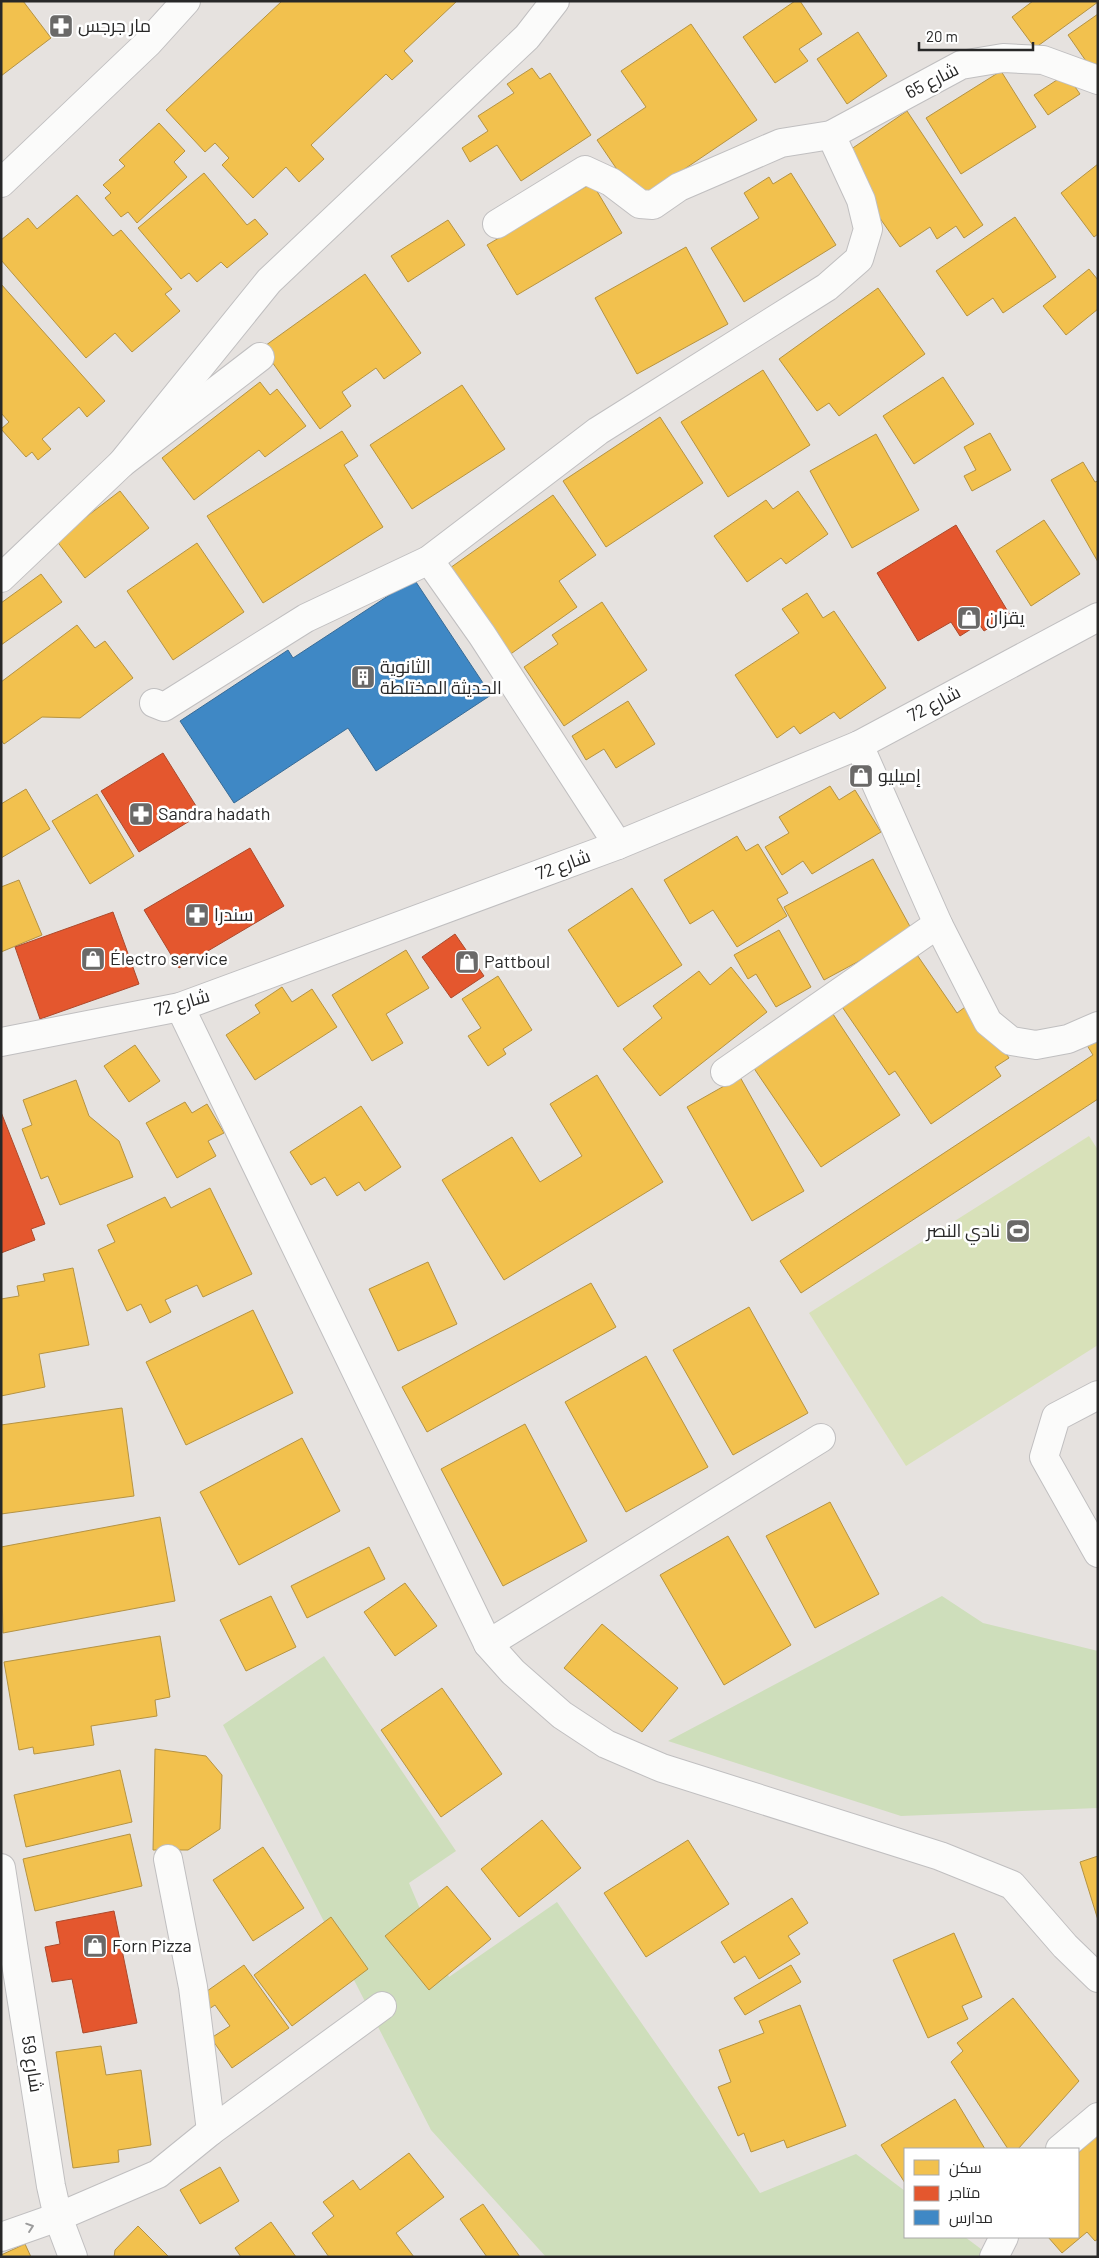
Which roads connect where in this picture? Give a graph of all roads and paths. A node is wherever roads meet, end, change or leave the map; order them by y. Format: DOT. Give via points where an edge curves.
graph roads {
  1 [pos="186,1"];
  2 [pos="555,1"];
  3 [pos="1098,80"];
  4 [pos="831,135"];
  5 [pos="1,183"];
  6 [pos="497,224"];
  7 [pos="260,357"];
  8 [pos="122,463"];
  9 [pos="429,560"];
  10 [pos="1,578"];
  11 [pos="1098,617"];
  12 [pos="154,703"];
  13 [pos="859,745"];
  14 [pos="618,846"];
  15 [pos="938,924"];
  16 [pos="180,1007"];
  17 [pos="1098,1026"];
  18 [pos="1,1042"];
  19 [pos="725,1072"];
  20 [pos="1098,1395"];
  21 [pos="821,1438"];
  22 [pos="1098,1552"];
  23 [pos="488,1644"];
  24 [pos="168,1859"];
  25 [pos="1,1868"];
  26 [pos="1098,1978"];
  27 [pos="382,2006"];
  28 [pos="1098,2117"];
  29 [pos="211,2131"];
  30 [pos="1061,2148"];
  31 [pos="58,2217"];
  32 [pos="1,2237"];
  33 [pos="1004,2238"];
  34 [pos="73,2257"];
  35 [pos="994,2257"];
  1 -- 5 [label="street" via="148,43"];
  2 -- 8 [label="street" via="520,44 269,281"];
  3 -- 4 [label="street, شارع 65" via="1042,60 1003,58 961,65"];
  4 -- 6 [label="street, شارع 65" via="781,143 679,187 653,205 640,204 611,182 585,170"];
  4 -- 9 [label="street" via="861,200 868,229 859,259 827,287 598,432"];
  7 -- 8 [label="street"];
  8 -- 10 [label="street"];
  9 -- 12 [label="street" via="306,618 164,706"];
  9 -- 14 [label="street"];
  11 -- 13 [label="street, شارع 72"];
  13 -- 14 [label="street, شارع 72"];
  13 -- 15 [label="street"];
  14 -- 16 [label="street, شارع 72"];
  15 -- 17 [label="street" via="988,1022 1011,1041 1036,1045 1068,1039"];
  15 -- 19 [label="street"];
  16 -- 18 [label="street, شارع 72"];
  16 -- 23 [label="street"];
  20 -- 22 [label="street" via="1056,1417 1044,1457"];
  21 -- 23 [label="street"];
  23 -- 26 [label="street" via="513,1672 562,1715 606,1744 662,1768 940,1856 1012,1885 1065,1946"];
  24 -- 29 [label="street" via="193,1987"];
  25 -- 31 [label="street, شارع 59"];
  27 -- 29 [label="street"];
  28 -- 30 [label="street"];
  29 -- 31 [label="street" via="158,2174"];
  32 -- 31 [label="street, one-way"];
  31 -- 34 [label="street, شارع 59"];
  33 -- 35 [label="street"];
}
